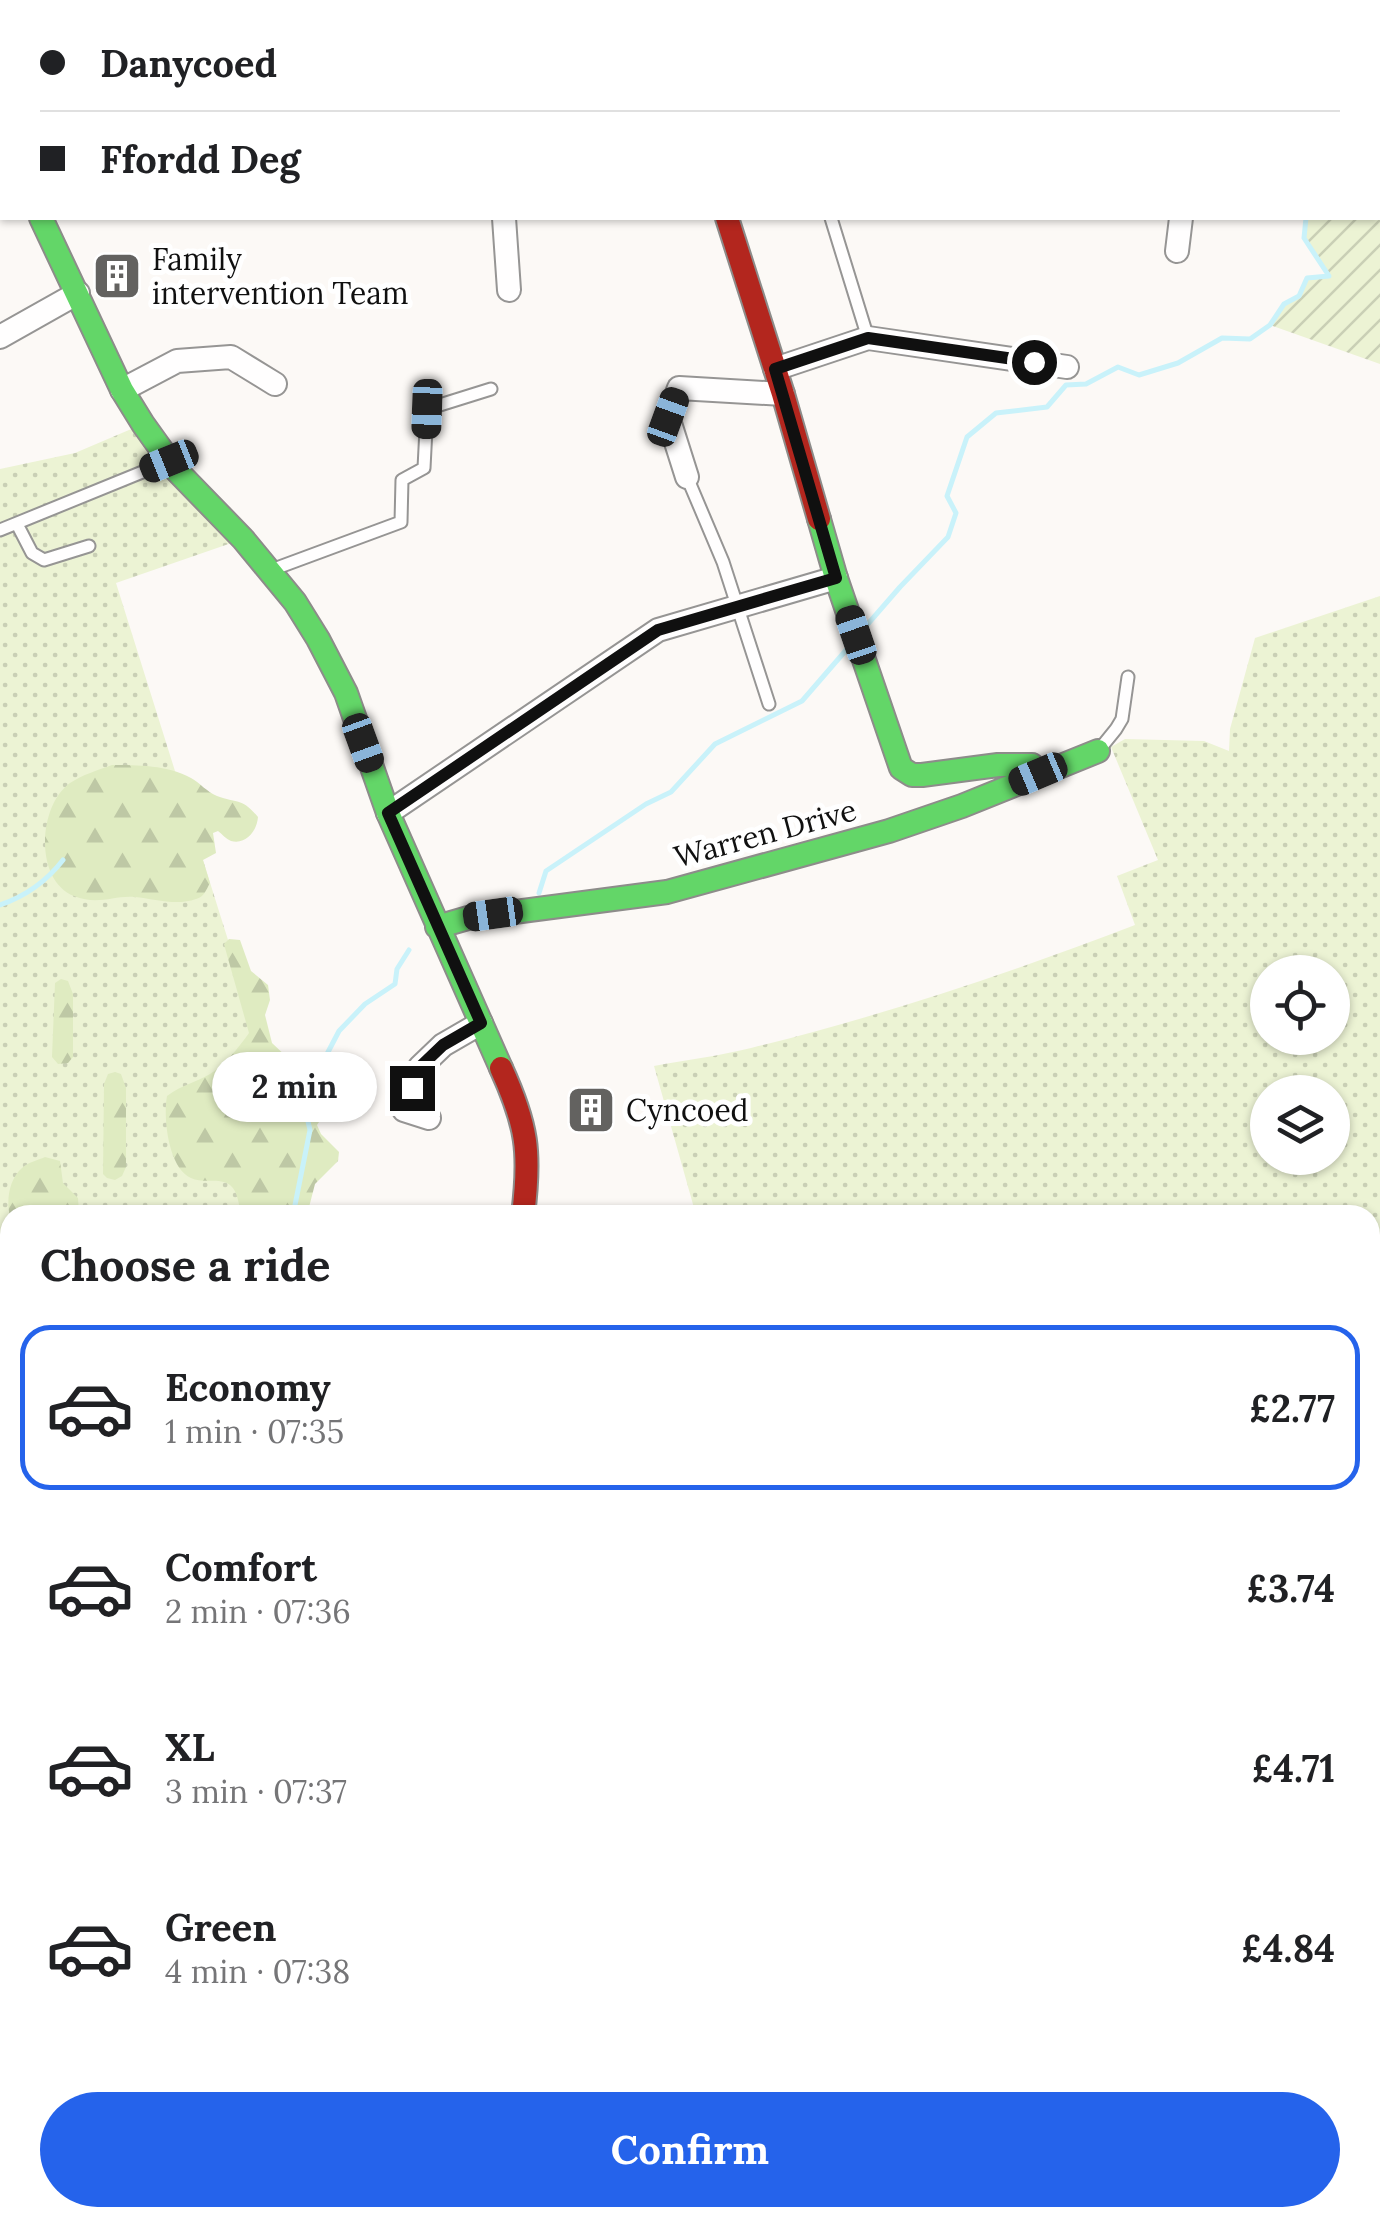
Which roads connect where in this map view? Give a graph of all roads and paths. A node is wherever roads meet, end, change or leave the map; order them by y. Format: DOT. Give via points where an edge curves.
graph roads {
  1 [pos="42,220"];
  2 [pos="504,220"];
  3 [pos="728,220"];
  4 [pos="831,220"];
  5 [pos="1181,220"];
  6 [pos="1177,252"];
  7 [pos="508,290"];
  8 [pos="78,293"];
  9 [pos="0,337"];
  10 [pos="868,338"];
  11 [pos="1067,366"];
  12 [pos="775,369"];
  13 [pos="275,384"];
  14 [pos="491,389"];
  15 [pos="122,390"];
  16 [pos="783,394"];
  17 [pos="169,461"];
  18 [pos="687,477"];
  19 [pos="16,524"];
  20 [pos="0,530"];
  21 [pos="90,546"];
  22 [pos="270,571"];
  23 [pos="836,578"];
  24 [pos="738,606"];
  25 [pos="1128,677"];
  26 [pos="769,704"];
  27 [pos="1098,751"];
  28 [pos="1038,774"];
  29 [pos="388,813"];
  30 [pos="437,927"];
  31 [pos="481,1023"];
  32 [pos="429,1118"];
  33 [pos="523,1205"];
  1 -- 8 [label="street"];
  2 -- 7 [label="street"];
  3 -- 12 [label="street"];
  4 -- 10 [label="lane"];
  5 -- 6 [label="street"];
  8 -- 9 [label="street"];
  8 -- 15 [label="street"];
  10 -- 11 [label="street"];
  10 -- 12 [label="street"];
  12 -- 16 [label="street"];
  13 -- 15 [label="street" via="232,357 177,361"];
  14 -- 22 [label="lane" via="427,409 424,468 402,480 401,522"];
  15 -- 17 [label="street"];
  16 -- 18 [label="street" via="679,388 668,417"];
  16 -- 23 [label="street"];
  17 -- 19 [label="lane"];
  17 -- 22 [label="street"];
  18 -- 24 [label="lane"];
  19 -- 20 [label="lane"];
  19 -- 21 [label="lane" via="37,558"];
  22 -- 29 [label="street" via="318,638 346,693"];
  23 -- 24 [label="street"];
  23 -- 28 [label="street" via="900,768 922,775 1032,765"];
  24 -- 26 [label="lane"];
  24 -- 29 [label="street" via="640,640"];
  25 -- 27 [label="lane" via="1122,719"];
  27 -- 28 [label="street, Warren Drive"];
  28 -- 30 [label="street, Warren Drive" via="889,830 667,892"];
  29 -- 30 [label="street"];
  30 -- 31 [label="street"];
  31 -- 32 [label="street" via="420,1067 404,1110"];
  31 -- 33 [label="street" via="525,1130"];
}
